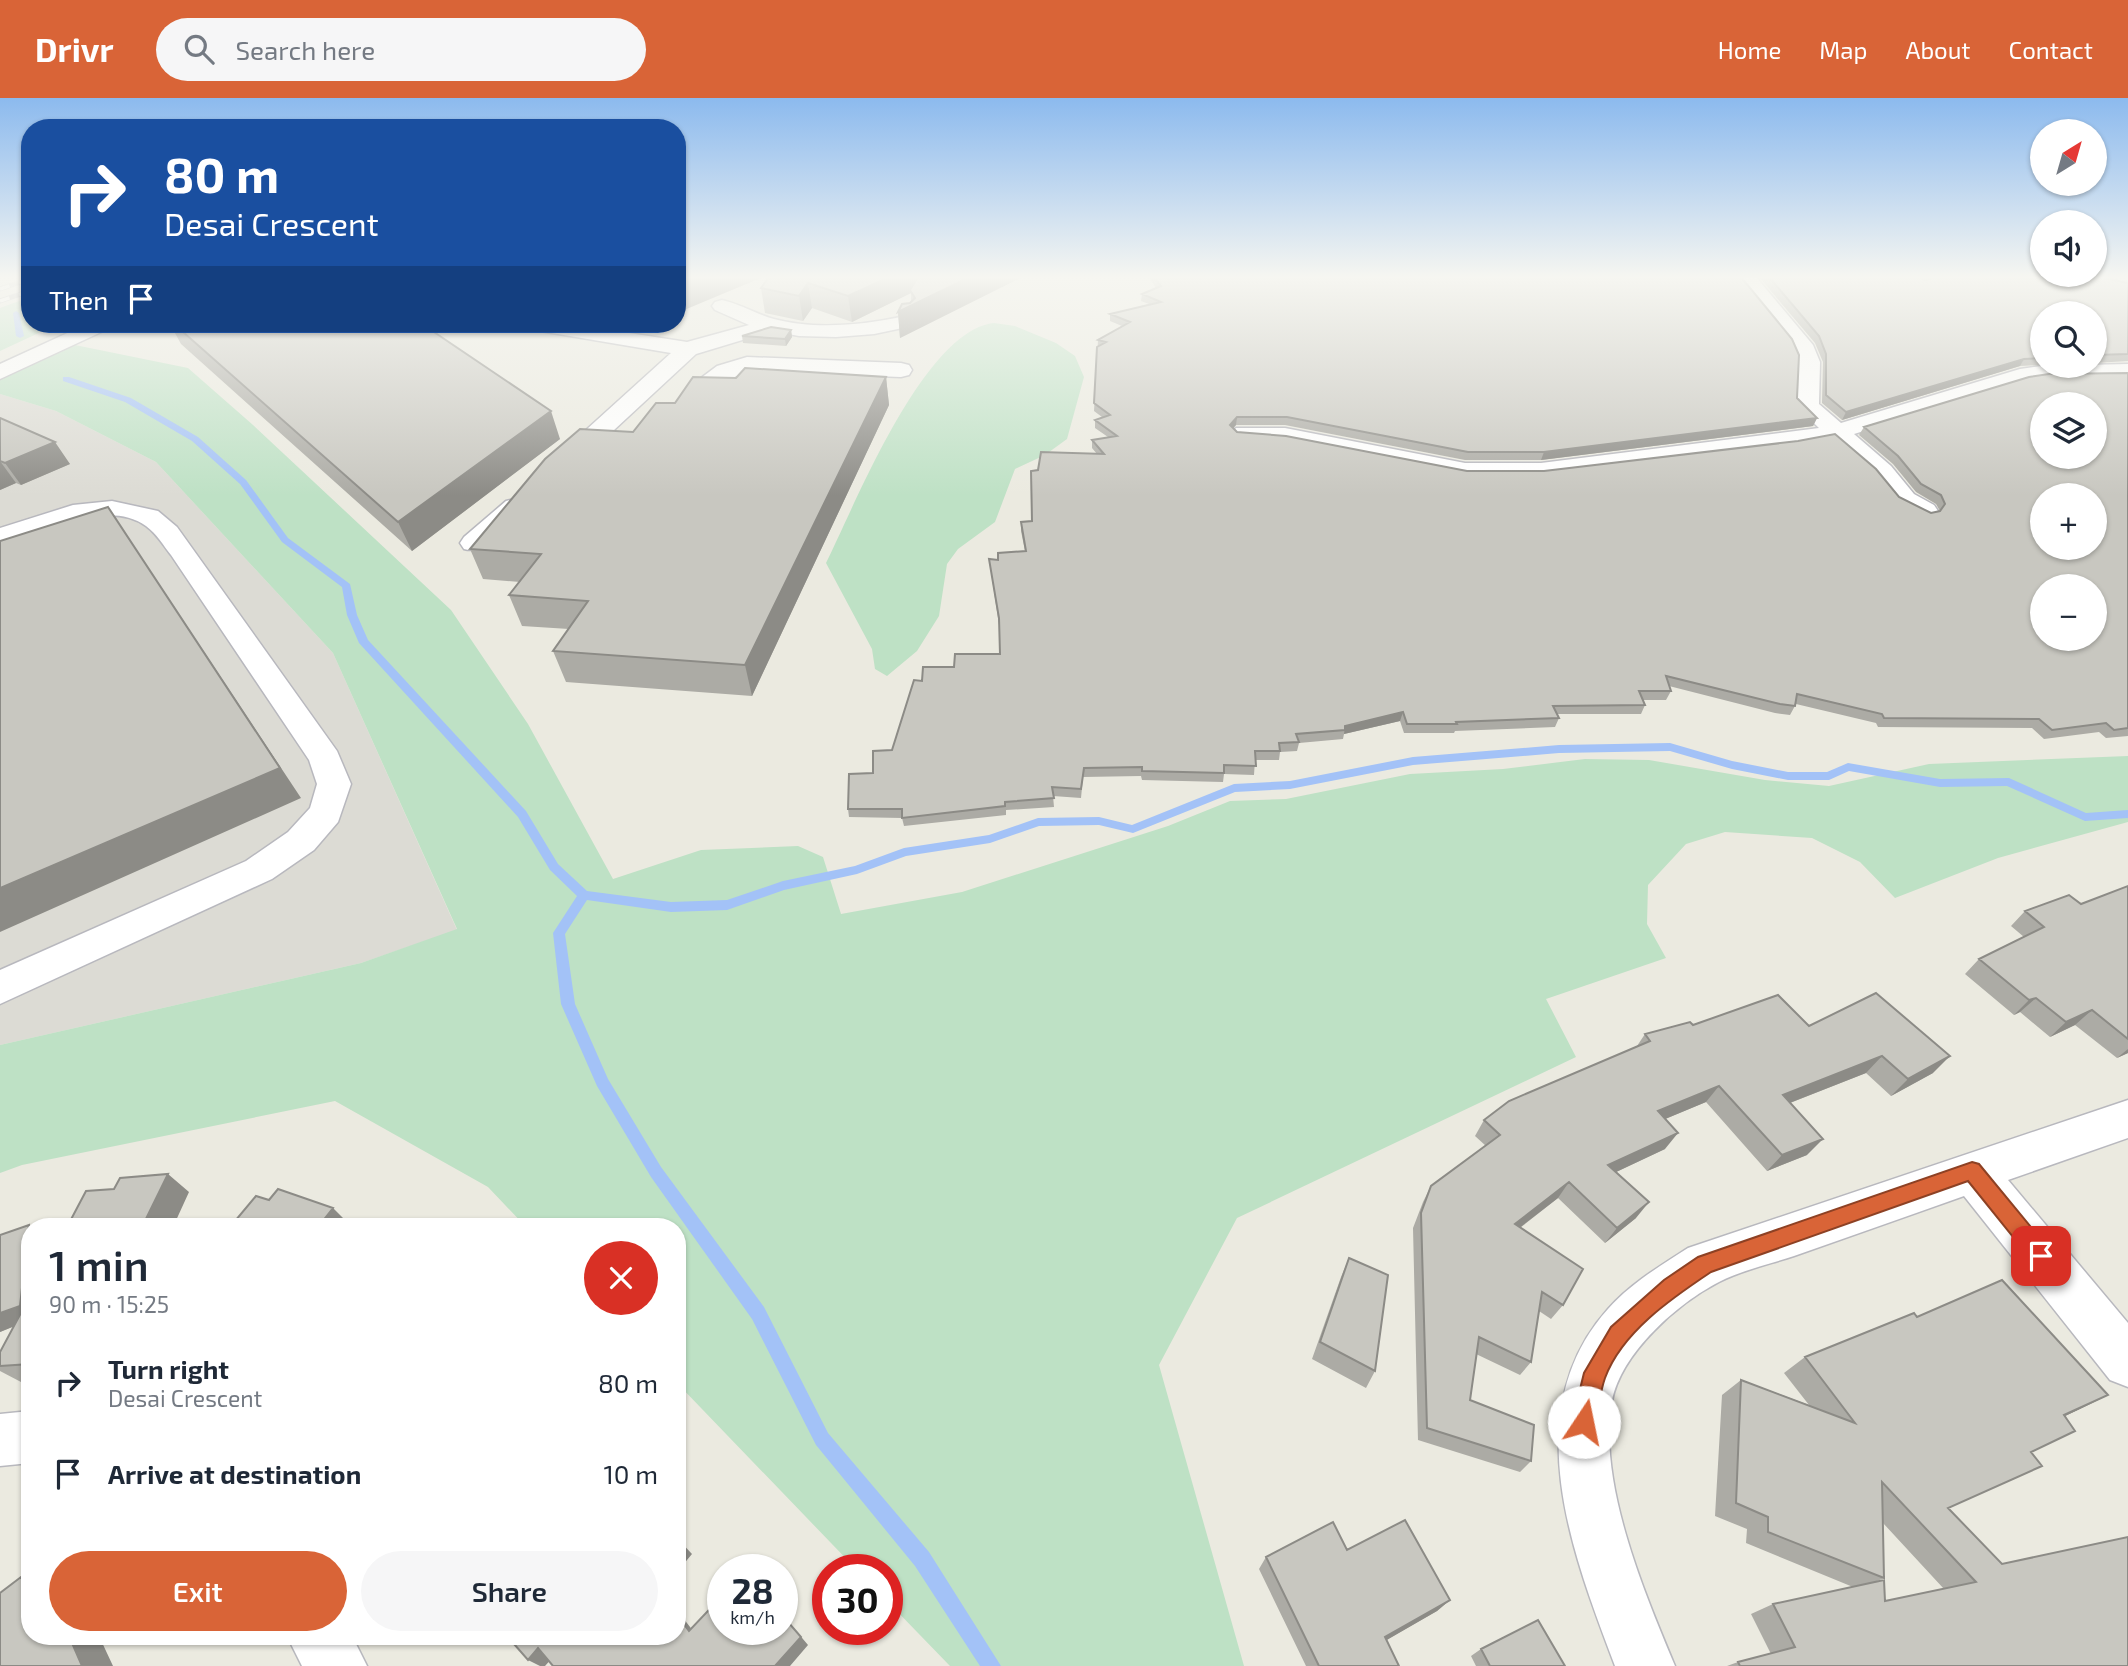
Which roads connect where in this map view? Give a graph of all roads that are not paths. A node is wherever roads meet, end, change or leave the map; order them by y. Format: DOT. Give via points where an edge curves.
graph roads {
  1 [pos="47,350"];
  2 [pos="687,350"];
  3 [pos="1805,350"];
  4 [pos="901,370"];
  5 [pos="2128,371"];
  6 [pos="0,372"];
  7 [pos="653,384"];
  8 [pos="700,387"];
  9 [pos="736,390"];
  10 [pos="1838,431"];
  11 [pos="1244,433"];
  12 [pos="1925,511"];
  13 [pos="0,537"];
  14 [pos="474,543"];
  15 [pos="0,988"];
  16 [pos="2128,1119"];
  17 [pos="1972,1171"];
  18 [pos="2128,1362"];
  19 [pos="21,1438"];
  20 [pos="0,1440"];
  21 [pos="322,1645"];
  22 [pos="337,1666"];
  23 [pos="1645,1666"];
  1 -- 6 [label="street"];
  2 -- 7 [label="street"];
  3 -- 10 [label="street" via="1808,406"];
  4 -- 8 [label="street" via="747,364"];
  5 -- 10 [label="street" via="2020,376"];
  7 -- 8 [label="street"];
  7 -- 14 [label="street"];
  8 -- 9 [label="street"];
  10 -- 11 [label="street" via="1573,467 1489,472 1440,467 1285,435"];
  10 -- 12 [label="street" via="1893,487"];
  13 -- 15 [label="street" via="82,512 126,511 149,517 164,528 305,727 334,784 326,813 301,841 259,870"];
  16 -- 17 [label="street"];
  17 -- 18 [label="street"];
  17 -- 23 [label="street" via="1705,1264 1671,1287 1619,1334 1595,1373 1588,1395 1586,1450 1592,1504 1620,1604"];
  19 -- 20 [label="street"];
  21 -- 22 [label="street"];
}
